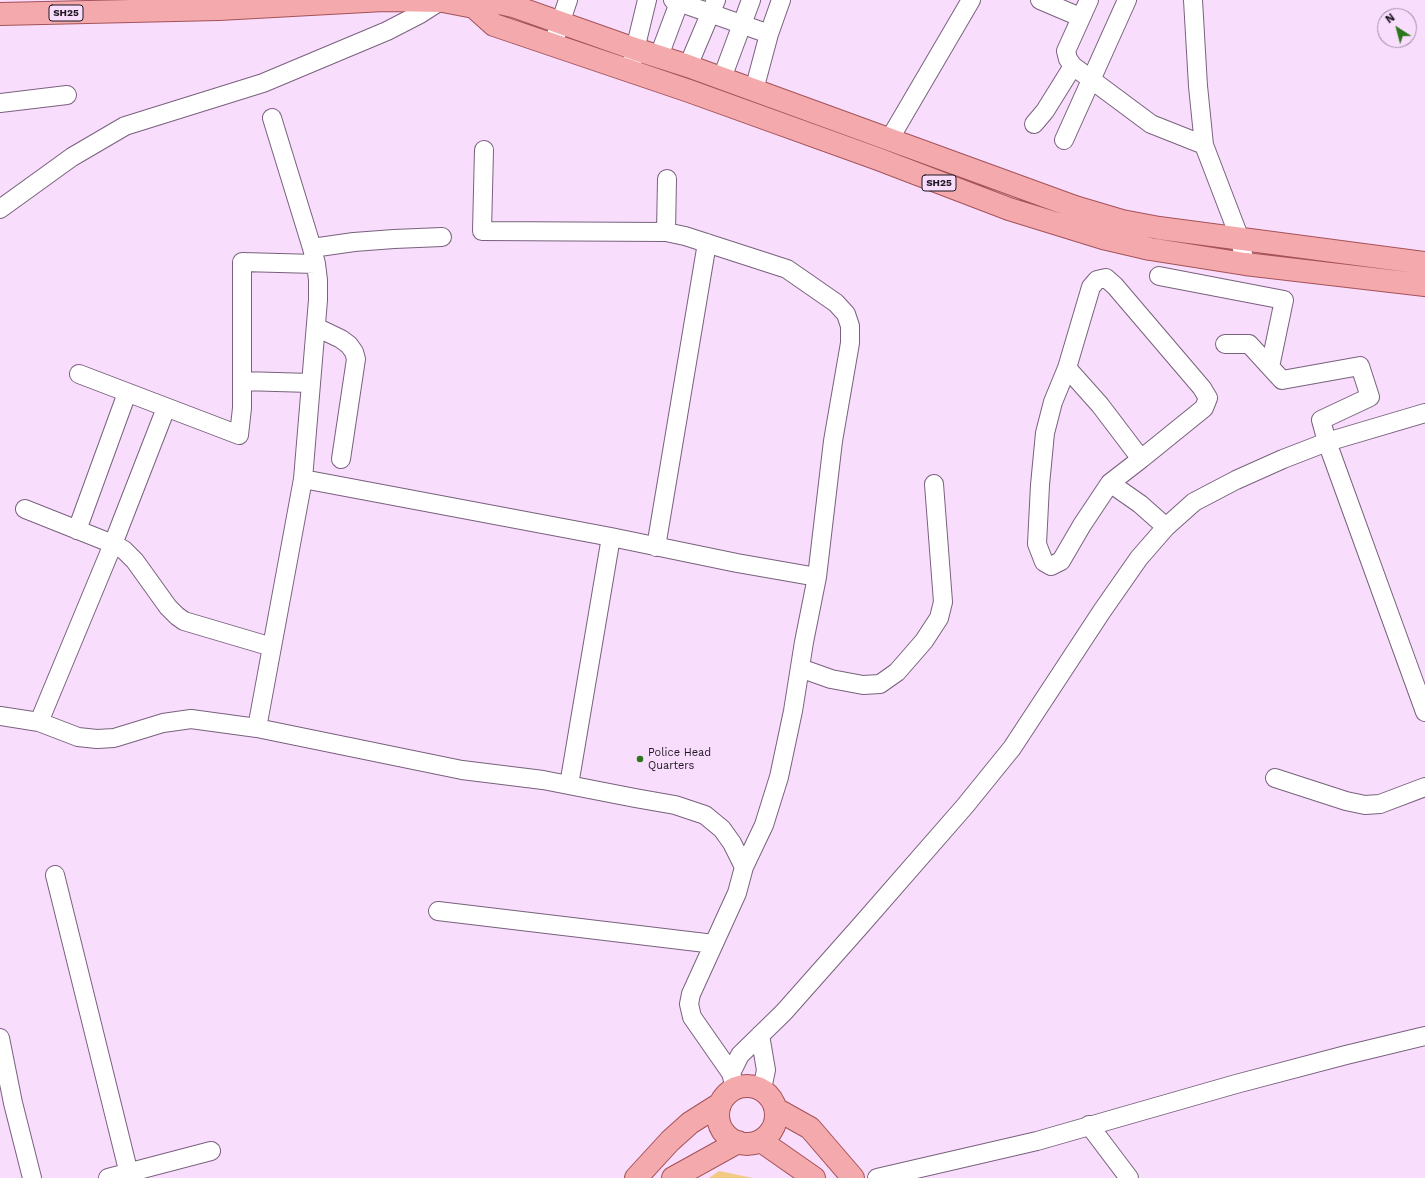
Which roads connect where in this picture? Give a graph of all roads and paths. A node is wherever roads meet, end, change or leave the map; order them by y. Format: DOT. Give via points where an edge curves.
graph roads {
  1 [pos="442,0"];
  2 [pos="568,0"];
  3 [pos="647,0"];
  4 [pos="751,0"];
  5 [pos="781,0"];
  6 [pos="971,0"];
  7 [pos="1040,0"];
  8 [pos="1089,0"];
  9 [pos="1127,0"];
  10 [pos="1193,0"];
  11 [pos="677,1"];
  12 [pos="474,7"];
  13 [pos="714,7"];
  14 [pos="0,14"];
  15 [pos="1080,17"];
  16 [pos="561,22"];
  17 [pos="742,24"];
  18 [pos="769,34"];
  19 [pos="553,44"];
  20 [pos="634,49"];
  21 [pos="658,56"];
  22 [pos="688,66"];
  23 [pos="1073,66"];
  24 [pos="630,71"];
  25 [pos="722,78"];
  26 [pos="1092,79"];
  27 [pos="754,90"];
  28 [pos="67,94"];
  29 [pos="0,103"];
  30 [pos="272,118"];
  31 [pos="1034,124"];
  32 [pos="890,140"];
  33 [pos="1064,140"];
  34 [pos="1204,145"];
  35 [pos="484,150"];
  36 [pos="667,179"];
  37 [pos="0,209"];
  38 [pos="666,232"];
  39 [pos="442,237"];
  40 [pos="1240,239"];
  41 [pos="707,243"];
  42 [pos="314,256"];
  43 [pos="1425,263"];
  44 [pos="1245,264"];
  45 [pos="1159,276"];
  46 [pos="1425,285"];
  47 [pos="316,327"];
  48 [pos="1225,344"];
  49 [pos="1270,367"];
  50 [pos="1067,368"];
  51 [pos="79,374"];
  52 [pos="242,381"];
  53 [pos="311,383"];
  54 [pos="127,393"];
  55 [pos="166,408"];
  56 [pos="1425,413"];
  57 [pos="1326,442"];
  58 [pos="341,459"];
  59 [pos="1141,459"];
  60 [pos="302,479"];
  61 [pos="1110,483"];
  62 [pos="934,484"];
  63 [pos="25,509"];
  64 [pos="1166,527"];
  65 [pos="77,530"];
  66 [pos="611,537"];
  67 [pos="113,544"];
  68 [pos="656,547"];
  69 [pos="817,576"];
  70 [pos="272,647"];
  71 [pos="800,668"];
  72 [pos="1425,712"];
  73 [pos="0,716"];
  74 [pos="39,722"];
  75 [pos="257,728"];
  76 [pos="1275,778"];
  77 [pos="570,785"];
  78 [pos="1425,787"];
  79 [pos="744,867"];
  80 [pos="55,875"];
  81 [pos="438,911"];
  82 [pos="714,944"];
  83 [pos="760,1035"];
  84 [pos="1425,1036"];
  85 [pos="0,1038"];
  86 [pos="733,1081"];
  87 [pos="762,1089"];
  88 [pos="720,1104"];
  89 [pos="776,1109"];
  90 [pos="1089,1125"];
  91 [pos="761,1141"];
  92 [pos="738,1142"];
  93 [pos="211,1151"];
  94 [pos="129,1175"];
  95 [pos="32,1178"];
  96 [pos="108,1178"];
  97 [pos="636,1178"];
  98 [pos="673,1178"];
  99 [pos="814,1178"];
  100 [pos="853,1178"];
  101 [pos="877,1178"];
  102 [pos="1129,1178"];
  1 -- 12 [label="main road, SH25"];
  1 -- 14 [label="main road, SH25"];
  1 -- 37 [label="street" via="387,31 263,83 125,126 72,157"];
  2 -- 16 [label="street"];
  3 -- 20 [label="street"];
  4 -- 17 [label="street"];
  5 -- 18 [label="street"];
  6 -- 32 [label="street"];
  7 -- 15 [label="street"];
  8 -- 15 [label="street"];
  9 -- 26 [label="street"];
  10 -- 34 [label="street"];
  11 -- 13 [label="street"];
  11 -- 21 [label="street"];
  12 -- 16 [label="main road, SH25" via="496,2"];
  12 -- 19 [label="main road, SH25" via="494,25"];
  13 -- 17 [label="street"];
  13 -- 22 [label="street"];
  15 -- 23 [label="street" via="1066,51"];
  16 -- 19 [label="street"];
  16 -- 20 [label="main road, SH25"];
  17 -- 18 [label="street"];
  17 -- 25 [label="street"];
  18 -- 27 [label="street"];
  19 -- 24 [label="main road, SH25"];
  20 -- 21 [label="main road, SH25"];
  20 -- 24 [label="street"];
  21 -- 22 [label="main road, SH25"];
  22 -- 25 [label="main road, SH25"];
  23 -- 26 [label="street"];
  23 -- 31 [label="street"];
  24 -- 44 [label="main road, SH25" via="1008,209 1103,238 1150,249"];
  25 -- 27 [label="main road, SH25"];
  26 -- 33 [label="street"];
  26 -- 34 [label="street" via="1150,124"];
  27 -- 32 [label="main road, SH25"];
  28 -- 29 [label="street"];
  30 -- 42 [label="street"];
  32 -- 40 [label="main road, SH25" via="1075,207 1122,221"];
  34 -- 40 [label="street"];
  35 -- 38 [label="street" via="482,231"];
  36 -- 38 [label="street"];
  38 -- 41 [label="street"];
  39 -- 42 [label="street" via="374,241"];
  40 -- 43 [label="main road, SH25"];
  40 -- 44 [label="street"];
  41 -- 68 [label="street"];
  41 -- 69 [label="street" via="787,269 836,303 846,314 850,326 850,343 833,441"];
  42 -- 47 [label="street" via="318,293"];
  42 -- 52 [label="street" via="242,262"];
  44 -- 46 [label="main road, SH25"];
  45 -- 49 [label="street" via="1284,300"];
  47 -- 53 [label="street"];
  47 -- 58 [label="street" via="342,339 352,348 356,359"];
  48 -- 49 [label="street" via="1249,344"];
  49 -- 57 [label="street" via="1282,380 1360,366 1370,397 1321,420"];
  50 -- 59 [label="street" via="1100,405"];
  50 -- 59 [label="street" via="1091,287 1097,280 1106,278 1208,398 1204,408"];
  50 -- 61 [label="street" via="1053,402 1045,433 1037,544 1044,562 1051,566 1061,561"];
  51 -- 54 [label="street"];
  52 -- 53 [label="street"];
  52 -- 55 [label="street" via="239,435"];
  53 -- 60 [label="street"];
  54 -- 55 [label="street"];
  54 -- 65 [label="street"];
  55 -- 67 [label="street"];
  56 -- 57 [label="street"];
  57 -- 64 [label="street" via="1222,487 1194,502"];
  57 -- 72 [label="street"];
  59 -- 61 [label="street"];
  60 -- 66 [label="street"];
  60 -- 70 [label="street"];
  61 -- 64 [label="street" via="1140,504"];
  62 -- 71 [label="street" via="943,602 939,618 924,640 897,672 880,684 850,683"];
  63 -- 65 [label="street"];
  64 -- 83 [label="street" via="1139,558 1012,748 862,924 784,1012"];
  65 -- 67 [label="street"];
  66 -- 68 [label="street"];
  66 -- 77 [label="street"];
  67 -- 70 [label="street" via="135,561 168,607 184,621"];
  67 -- 74 [label="street"];
  68 -- 69 [label="street"];
  69 -- 71 [label="street"];
  70 -- 75 [label="street"];
  71 -- 79 [label="street" via="779,777 764,826"];
  73 -- 74 [label="street"];
  74 -- 75 [label="street" via="78,736 97,739 114,738 163,723 191,718"];
  75 -- 77 [label="street" via="462,770"];
  76 -- 78 [label="street" via="1365,805 1380,804"];
  77 -- 79 [label="street" via="675,804 705,815 722,829"];
  79 -- 82 [label="street" via="737,893"];
  80 -- 94 [label="street"];
  81 -- 82 [label="street"];
  82 -- 86 [label="street" via="689,1004 692,1017"];
  83 -- 86 [label="street" via="740,1055"];
  83 -- 87 [label="street" via="766,1070"];
  84 -- 90 [label="street"];
  85 -- 95 [label="street"];
  86 -- 87 [label="main road"];
  86 -- 88 [label="main road"];
  87 -- 89 [label="main road" via="771,1098"];
  88 -- 92 [label="main road" via="719,1123 729,1138"];
  88 -- 97 [label="main road" via="670,1141"];
  89 -- 91 [label="main road" via="774,1128"];
  89 -- 100 [label="main road" via="810,1128"];
  90 -- 101 [label="street" via="1037,1141"];
  90 -- 102 [label="street"];
  91 -- 92 [label="main road" via="745,1144"];
  91 -- 99 [label="main road"];
  92 -- 98 [label="main road"];
  93 -- 94 [label="street"];
  94 -- 96 [label="street"];
}
